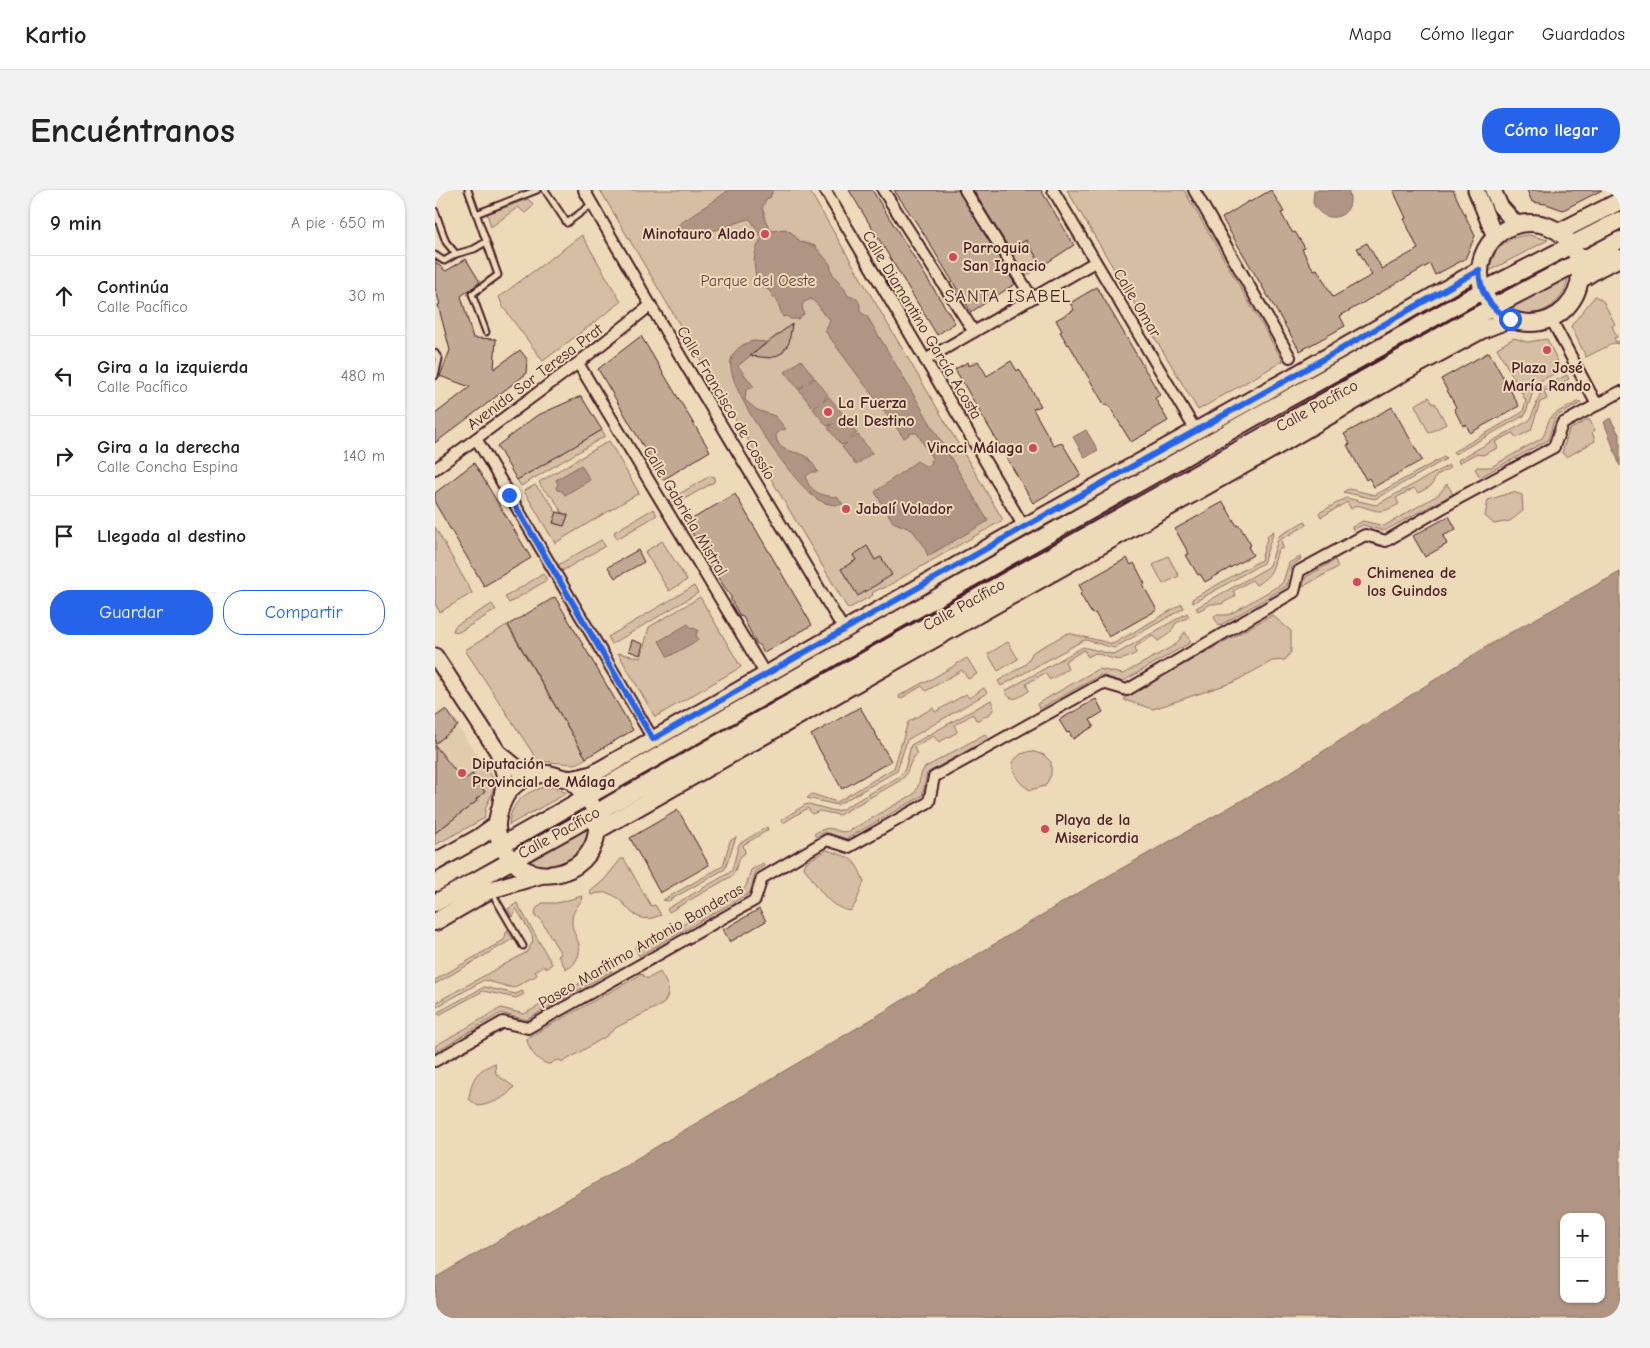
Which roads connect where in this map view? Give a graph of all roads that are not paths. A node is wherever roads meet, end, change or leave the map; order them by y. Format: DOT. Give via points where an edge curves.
graph roads {
  1 [pos="468,190"];
  2 [pos="537,190"];
  3 [pos="545,190"];
  4 [pos="584,190"];
  5 [pos="825,190"];
  6 [pos="883,190"];
  7 [pos="965,190"];
  8 [pos="1053,190"];
  9 [pos="1194,190"];
  10 [pos="1476,190"];
  11 [pos="1493,190"];
  12 [pos="1620,201"];
  13 [pos="592,204"];
  14 [pos="435,211"];
  15 [pos="476,214"];
  16 [pos="436,218"];
  17 [pos="1620,220"];
  18 [pos="1516,224"];
  19 [pos="1559,232"];
  20 [pos="1495,237"];
  21 [pos="1620,240"];
  22 [pos="486,242"];
  23 [pos="1571,244"];
  24 [pos="456,254"];
  25 [pos="435,256"];
  26 [pos="1620,258"];
  27 [pos="1579,261"];
  28 [pos="1095,262"];
  29 [pos="1479,270"];
  30 [pos="1580,280"];
  31 [pos="1483,291"];
  32 [pos="1032,298"];
  33 [pos="651,305"];
  34 [pos="1493,307"];
  35 [pos="1510,319"];
  36 [pos="1551,319"];
  37 [pos="486,332"];
  38 [pos="974,332"];
  39 [pos="435,353"];
  40 [pos="1290,357"];
  41 [pos="925,360"];
  42 [pos="578,363"];
  43 [pos="435,376"];
  44 [pos="1620,392"];
  45 [pos="1597,405"];
  46 [pos="1196,432"];
  47 [pos="477,440"];
  48 [pos="435,469"];
  49 [pos="1024,527"];
  50 [pos="844,630"];
  51 [pos="435,656"];
  52 [pos="766,674"];
  53 [pos="653,739"];
  54 [pos="498,752"];
  55 [pos="546,774"];
  56 [pos="570,779"];
  57 [pos="586,796"];
  58 [pos="501,802"];
  59 [pos="597,822"];
  60 [pos="496,825"];
  61 [pos="501,846"];
  62 [pos="511,860"];
  63 [pos="435,862"];
  64 [pos="541,875"];
  65 [pos="435,883"];
  66 [pos="490,890"];
  67 [pos="435,903"];
  68 [pos="435,922"];
  69 [pos="523,946"];
  70 [pos="435,1061"];
  1 -- 15 [label="lane"];
  2 -- 15 [label="lane"];
  3 -- 13 [label="lane" via="567,223"];
  4 -- 13 [label="street, Calle Francisco de Cossío"];
  5 -- 41 [label="street, Calle Diamantino García Acosta"];
  6 -- 38 [label="street"];
  7 -- 32 [label="street"];
  8 -- 28 [label="street, Calle Omar"];
  9 -- 40 [label="street"];
  10 -- 20 [label="main road"];
  11 -- 18 [label="main road" via="1500,206"];
  12 -- 19 [label="main road"];
  13 -- 33 [label="street, Calle Francisco de Cossío"];
  14 -- 16 [label="lane"];
  15 -- 22 [label="lane"];
  16 -- 24 [label="lane" via="446,242"];
  17 -- 23 [label="main road, Calle Pacífico"];
  18 -- 19 [label="main road" via="1533,222"];
  18 -- 20 [label="main road, Calle Pacífico"];
  19 -- 23 [label="main road"];
  20 -- 29 [label="main road, Calle Pacífico" via="1482,256"];
  21 -- 27 [label="main road, Calle Pacífico"];
  22 -- 24 [label="lane"];
  22 -- 37 [label="lane" via="499,275 472,294"];
  23 -- 27 [label="main road"];
  23 -- 31 [label="main road, Calle Pacífico"];
  24 -- 25 [label="lane" via="444,261"];
  26 -- 30 [label="main road"];
  27 -- 30 [label="main road"];
  27 -- 34 [label="main road, Calle Pacífico"];
  28 -- 32 [label="street"];
  28 -- 46 [label="street, Calle Omar"];
  29 -- 31 [label="main road, Calle Pacífico"];
  29 -- 46 [label="main road"];
  30 -- 36 [label="main road" via="1575,296 1565,310"];
  31 -- 34 [label="main road, Calle Pacífico"];
  31 -- 57 [label="main road, Calle Pacífico"];
  32 -- 38 [label="street"];
  33 -- 42 [label="street, Avenida Sor Teresa Prat"];
  33 -- 50 [label="street, Calle Francisco de Cossío"];
  34 -- 35 [label="main road, Calle Pacífico"];
  34 -- 59 [label="main road, Calle Pacífico" via="611,804"];
  35 -- 36 [label="main road, Calle Pacífico" via="1530,323"];
  35 -- 59 [label="main road, Calle Pacífico" via="1482,330 1404,372 897,660"];
  36 -- 45 [label="street"];
  38 -- 41 [label="street"];
  39 -- 43 [label="lane" via="439,359"];
  41 -- 49 [label="street, Calle Diamantino García Acosta"];
  42 -- 47 [label="street, Avenida Sor Teresa Prat"];
  42 -- 52 [label="street, Calle Gabriela Mistral"];
  44 -- 45 [label="street, Paseo Marítimo Antonio Banderas"];
  45 -- 70 [label="street, Paseo Marítimo Antonio Banderas" via="1562,424 1554,447 1386,541 1365,535 1306,567 1299,571 1294,592 1127,690 1103,683 934,777 929,802 849,847 827,840 762,878 755,900 630,972 528,1028 503,1022"];
  46 -- 49 [label="main road"];
  47 -- 48 [label="street, Avenida Sor Teresa Prat"];
  47 -- 53 [label="street"];
  49 -- 50 [label="main road"];
  50 -- 52 [label="main road"];
  51 -- 54 [label="main road"];
  52 -- 53 [label="main road"];
  53 -- 56 [label="main road" via="593,774"];
  54 -- 55 [label="main road" via="521,771"];
  54 -- 58 [label="main road" via="505,777"];
  55 -- 56 [label="main road"];
  55 -- 58 [label="main road" via="524,779 510,789"];
  56 -- 57 [label="main road"];
  57 -- 59 [label="main road"];
  57 -- 61 [label="main road, Calle Pacífico"];
  58 -- 60 [label="main road"];
  59 -- 62 [label="main road, Calle Pacífico"];
  59 -- 64 [label="main road, Calle Pacífico" via="596,839 588,855 567,872"];
  60 -- 61 [label="main road"];
  60 -- 63 [label="main road"];
  61 -- 62 [label="main road"];
  61 -- 65 [label="main road, Calle Pacífico"];
  62 -- 64 [label="main road" via="527,871"];
  62 -- 67 [label="main road, Calle Pacífico"];
  64 -- 66 [label="main road, Calle Pacífico"];
  66 -- 68 [label="main road, Calle Pacífico"];
  66 -- 69 [label="lane"];
}
